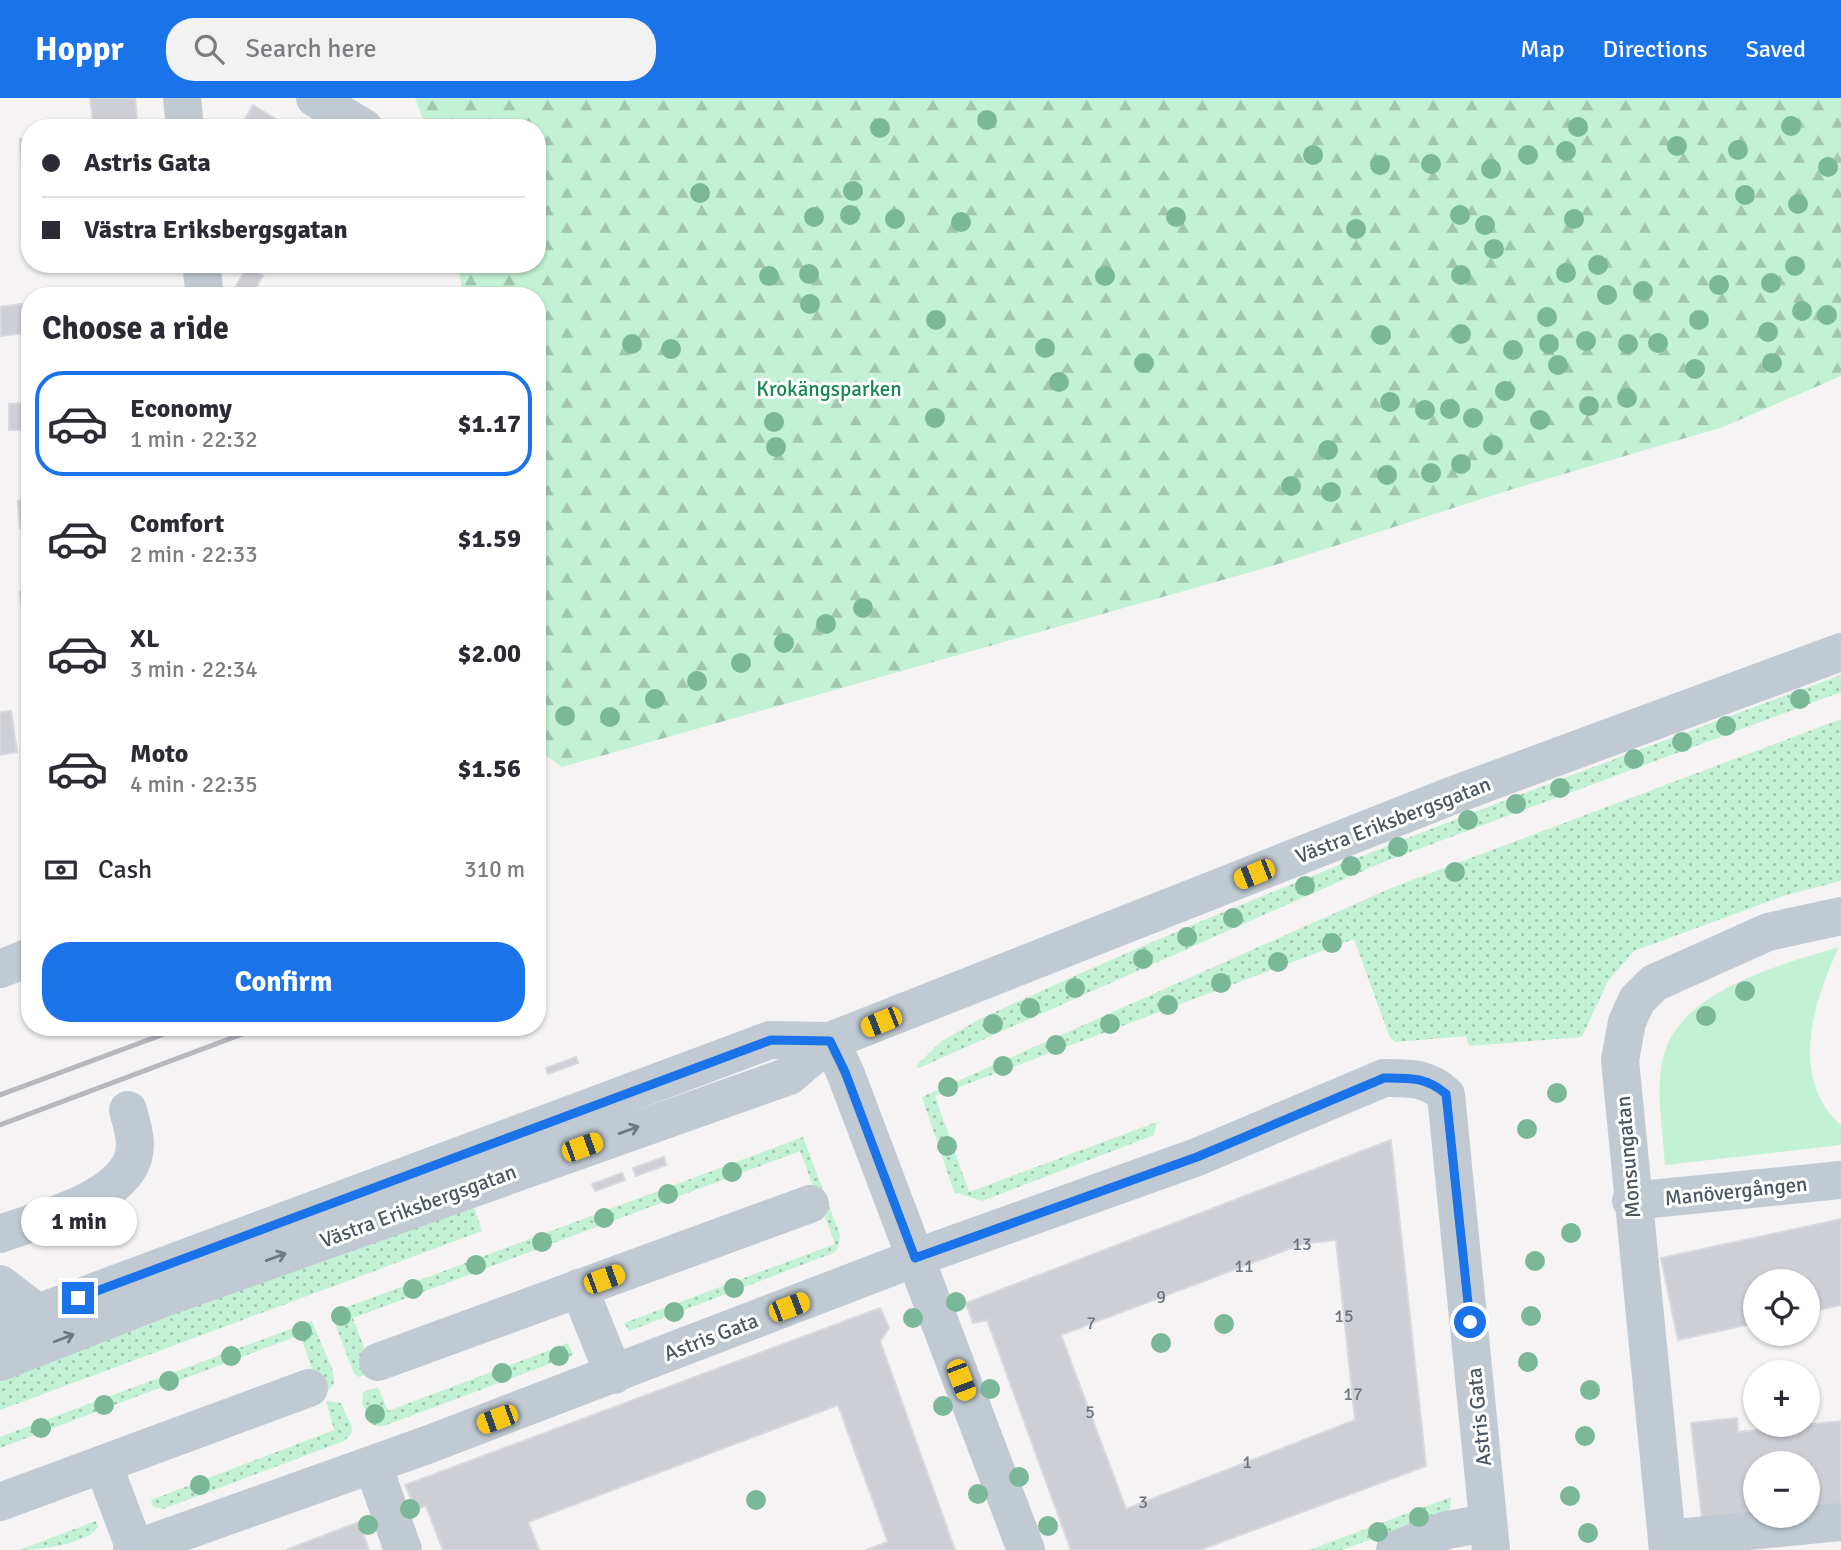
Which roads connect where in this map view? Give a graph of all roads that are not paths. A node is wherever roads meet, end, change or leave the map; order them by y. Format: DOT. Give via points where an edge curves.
graph roads {
  1 [pos="181,98"];
  2 [pos="315,98"];
  3 [pos="184,119"];
  4 [pos="349,119"];
  5 [pos="1841,652"];
  6 [pos="1841,916"];
  7 [pos="21,961"];
  8 [pos="0,969"];
  9 [pos="830,1041"];
  10 [pos="128,1110"];
  11 [pos="1841,1180"];
  12 [pos="1632,1201"];
  13 [pos="810,1204"];
  14 [pos="0,1234"];
  15 [pos="915,1258"];
  16 [pos="0,1284"];
  17 [pos="579,1288"];
  18 [pos="38,1313"];
  19 [pos="0,1327"];
  20 [pos="0,1362"];
  21 [pos="378,1362"];
  22 [pos="614,1375"];
  23 [pos="309,1388"];
  24 [pos="103,1464"];
  25 [pos="373,1465"];
  26 [pos="0,1502"];
  27 [pos="1841,1522"];
  28 [pos="1490,1537"];
  29 [pos="1667,1544"];
  30 [pos="133,1549"];
  31 [pos="403,1550"];
  32 [pos="1026,1550"];
  33 [pos="1395,1550"];
  1 -- 3 [label="street"];
  2 -- 4 [label="street"];
  5 -- 9 [label="street, Västra Eriksbergsgatan" via="1451,796"];
  6 -- 12 [label="street, Monsungatan" via="1768,932 1654,983 1637,1000 1621,1040 1620,1060"];
  7 -- 8 [label="street"];
  9 -- 15 [label="street"];
  9 -- 18 [label="street, Västra Eriksbergsgatan" via="771,1040"];
  20 -- 9 [label="street, Västra Eriksbergsgatan, one-way" via="179,1292 789,1076"];
  10 -- 14 [label="street" via="135,1142 133,1160 113,1187"];
  11 -- 12 [label="street, Manövergången"];
  12 -- 29 [label="street, Monsungatan"];
  13 -- 17 [label="street"];
  15 -- 22 [label="street, Astris Gata"];
  15 -- 28 [label="street, Astris Gata" via="1197,1157 1384,1078 1414,1077 1431,1082 1446,1094 1451,1128"];
  15 -- 32 [label="street"];
  16 -- 18 [label="street"];
  17 -- 21 [label="street"];
  17 -- 22 [label="street"];
  18 -- 19 [label="street, Västra Eriksbergsgatan"];
  22 -- 25 [label="street, Astris Gata"];
  23 -- 24 [label="street"];
  24 -- 26 [label="street"];
  24 -- 30 [label="street"];
  25 -- 30 [label="street, Astris Gata"];
  25 -- 31 [label="street"];
  27 -- 29 [label="street, Monsungatan"];
  28 -- 33 [label="street" via="1447,1530"];
}
